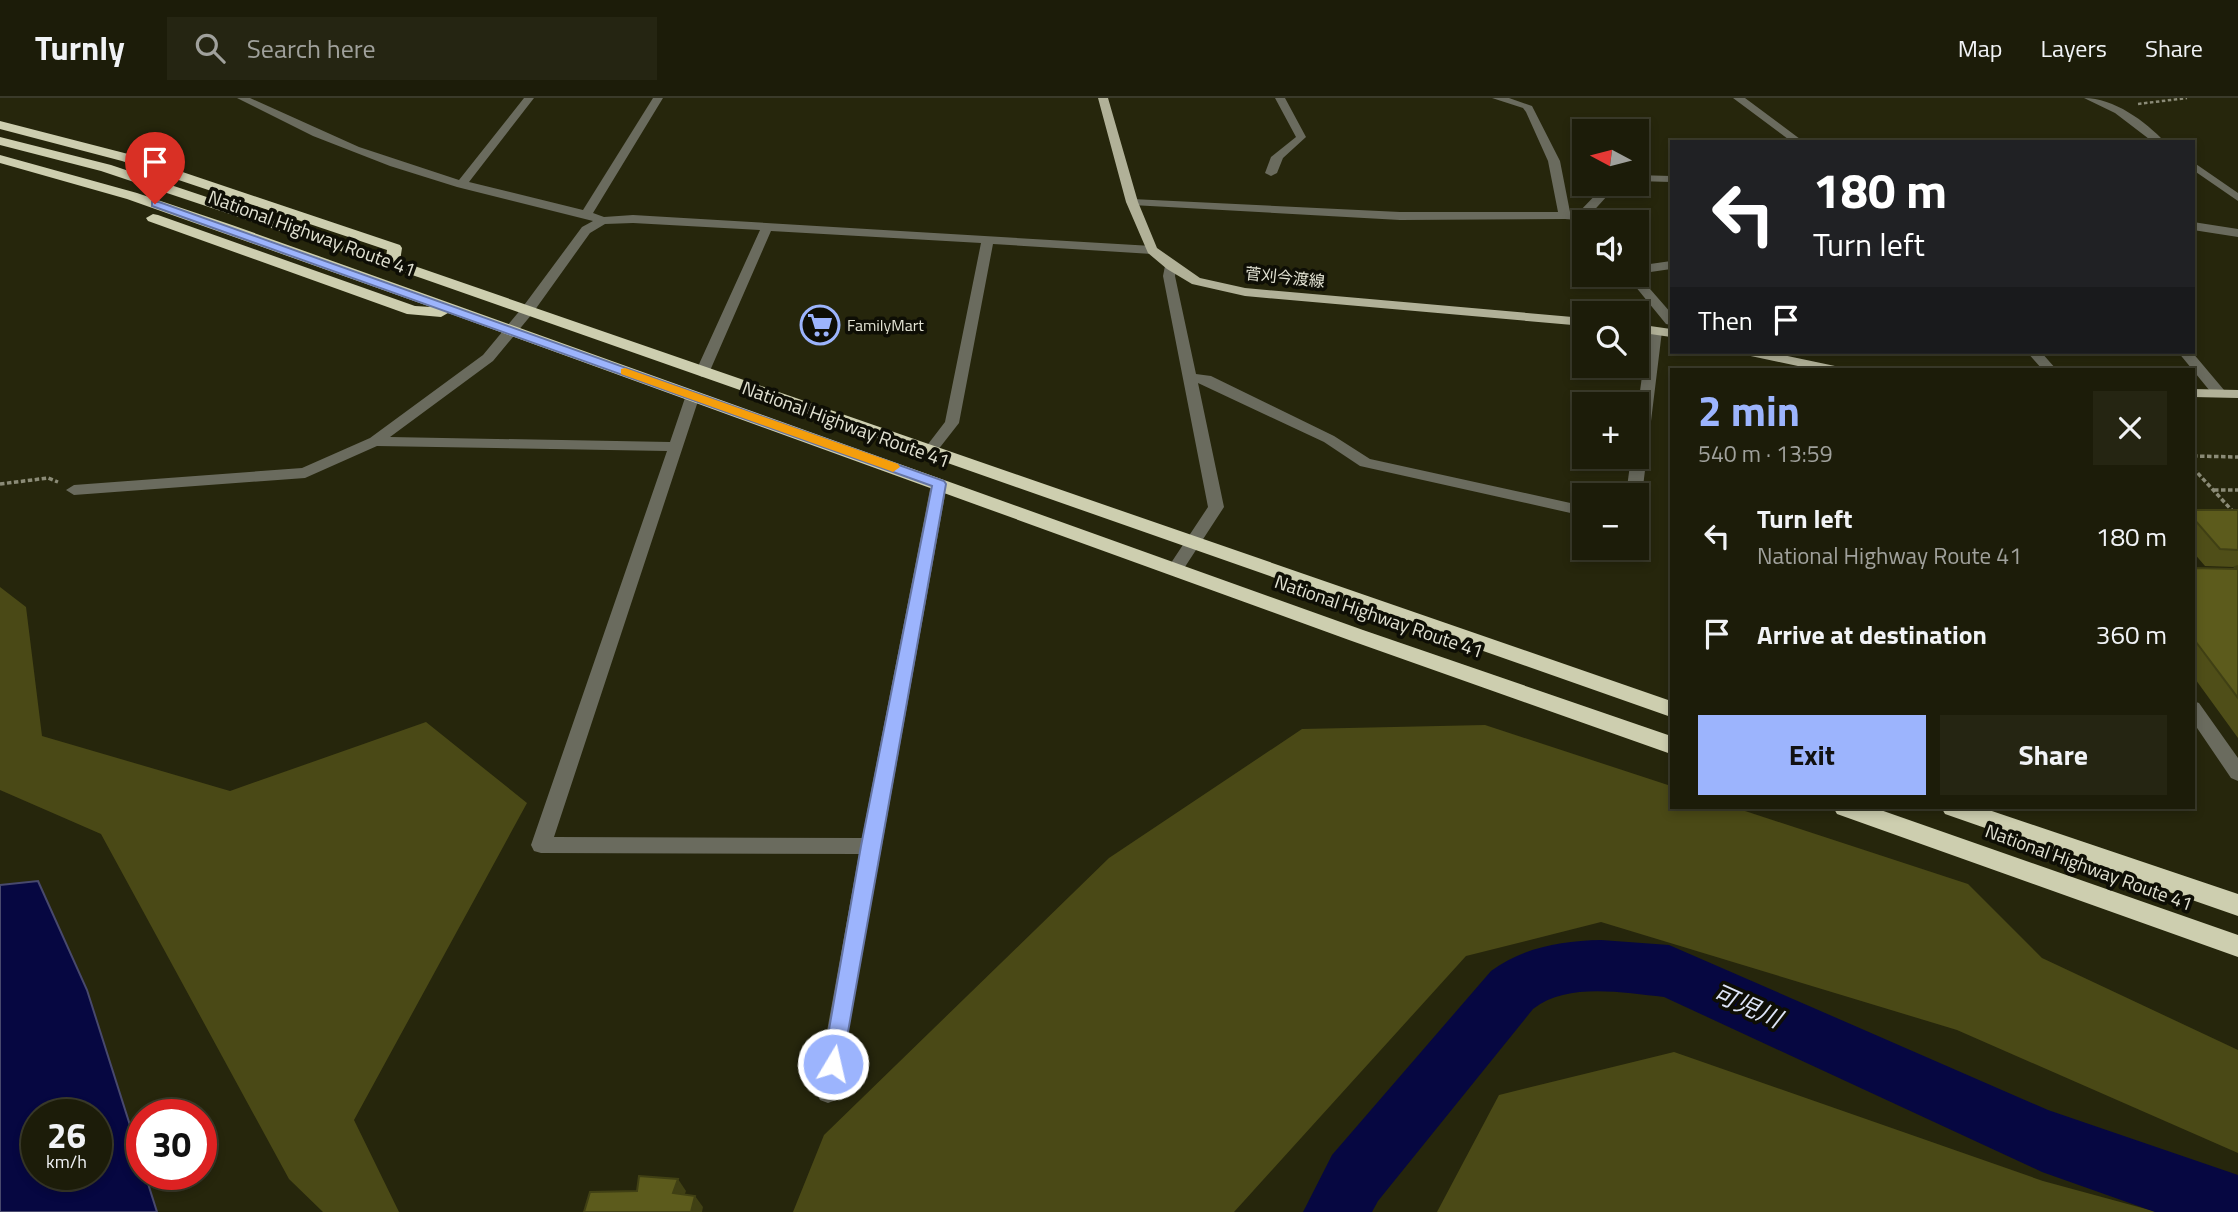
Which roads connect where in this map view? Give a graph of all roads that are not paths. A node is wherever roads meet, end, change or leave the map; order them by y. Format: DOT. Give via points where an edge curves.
graph roads {
  1 [pos="242,98"];
  2 [pos="529,98"];
  3 [pos="658,98"];
  4 [pos="1103,98"];
  5 [pos="1280,98"];
  6 [pos="1497,98"];
  7 [pos="1738,98"];
  8 [pos="2089,98"];
  9 [pos="0,125"];
  10 [pos="1796,140"];
  11 [pos="2158,140"];
  12 [pos="0,141"];
  13 [pos="0,159"];
  14 [pos="2195,166"];
  15 [pos="1271,173"];
  16 [pos="0,174"];
  17 [pos="1649,178"];
  18 [pos="1670,179"];
  19 [pos="461,185"];
  20 [pos="1602,196"];
  21 [pos="2238,198"];
  22 [pos="1132,202"];
  23 [pos="1591,210"];
  24 [pos="586,214"];
  25 [pos="1565,215"];
  26 [pos="1572,217"];
  27 [pos="602,221"];
  28 [pos="2195,226"];
  29 [pos="767,227"];
  30 [pos="2238,233"];
  31 [pos="988,240"];
  32 [pos="1152,250"];
  33 [pos="392,264"];
  34 [pos="1670,265"];
  35 [pos="1171,266"];
  36 [pos="1649,268"];
  37 [pos="1642,287"];
  38 [pos="527,311"];
  39 [pos="461,312"];
  40 [pos="1670,320"];
  41 [pos="1572,321"];
  42 [pos="510,330"];
  43 [pos="1649,330"];
  44 [pos="1655,331"];
  45 [pos="1670,333"];
  46 [pos="1760,354"];
  47 [pos="2036,354"];
  48 [pos="2187,354"];
  49 [pos="1825,368"];
  50 [pos="2048,368"];
  51 [pos="702,373"];
  52 [pos="1190,378"];
  53 [pos="2195,393"];
  54 [pos="2219,393"];
  55 [pos="2238,394"];
  56 [pos="692,395"];
  57 [pos="376,441"];
  58 [pos="675,447"];
  59 [pos="929,452"];
  60 [pos="1636,483"];
  61 [pos="939,484"];
  62 [pos="74,490"];
  63 [pos="1572,508"];
  64 [pos="1193,543"];
  65 [pos="1175,569"];
  66 [pos="1670,709"];
  67 [pos="2195,711"];
  68 [pos="1670,745"];
  69 [pos="2238,773"];
  70 [pos="1851,809"];
  71 [pos="1959,809"];
  72 [pos="870,846"];
  73 [pos="2238,905"];
  74 [pos="2238,946"];
  75 [pos="828,1091"];
  1 -- 19 [label="street" via="334,141"];
  2 -- 19 [label="street"];
  3 -- 24 [label="street"];
  4 -- 22 [label="main road, 菅刈今渡線"];
  5 -- 15 [label="street" via="1301,137 1272,162"];
  6 -- 25 [label="street" via="1527,106 1531,112 1554,161"];
  7 -- 10 [label="street"];
  8 -- 11 [label="street" via="2119,111"];
  9 -- 33 [label="highway" via="127,158 384,244 395,248"];
  12 -- 33 [label="highway, National Highway Route 41" via="106,168"];
  13 -- 39 [label="highway, National Highway Route 41" via="132,196"];
  14 -- 21 [label="street"];
  16 -- 39 [label="highway" via="67,188 413,312"];
  17 -- 18 [label="street"];
  19 -- 24 [label="street"];
  20 -- 23 [label="street"];
  22 -- 25 [label="street" via="1399,216"];
  22 -- 32 [label="main road, 菅刈今渡線"];
  24 -- 27 [label="street"];
  25 -- 26 [label="street"];
  27 -- 29 [label="street"];
  27 -- 38 [label="street" via="586,230"];
  28 -- 30 [label="street"];
  29 -- 31 [label="street"];
  29 -- 51 [label="street"];
  31 -- 32 [label="street"];
  31 -- 59 [label="street" via="952,423"];
  32 -- 35 [label="main road, 菅刈今渡線"];
  33 -- 38 [label="highway, National Highway Route 41"];
  34 -- 36 [label="street"];
  35 -- 41 [label="main road, 菅刈今渡線" via="1196,281 1245,292"];
  35 -- 52 [label="street" via="1169,276"];
  37 -- 40 [label="street"];
  38 -- 42 [label="street"];
  38 -- 51 [label="highway, National Highway Route 41"];
  39 -- 42 [label="highway, National Highway Route 41"];
  42 -- 56 [label="highway, National Highway Route 41"];
  42 -- 57 [label="street" via="488,358"];
  43 -- 44 [label="main road"];
  44 -- 45 [label="main road"];
  44 -- 60 [label="street"];
  46 -- 49 [label="main road"];
  47 -- 50 [label="street"];
  48 -- 54 [label="street"];
  51 -- 59 [label="highway, National Highway Route 41"];
  52 -- 63 [label="street" via="1206,379 1329,439 1365,463"];
  52 -- 64 [label="street" via="1216,507"];
  53 -- 54 [label="main road"];
  54 -- 55 [label="main road"];
  56 -- 58 [label="street"];
  56 -- 61 [label="highway, National Highway Route 41"];
  57 -- 58 [label="street"];
  57 -- 62 [label="street" via="305,472"];
  58 -- 72 [label="street" via="541,845"];
  59 -- 64 [label="highway, National Highway Route 41"];
  61 -- 65 [label="highway, National Highway Route 41"];
  61 -- 72 [label="street"];
  64 -- 65 [label="street"];
  64 -- 66 [label="highway, National Highway Route 41"];
  65 -- 68 [label="highway, National Highway Route 41"];
  67 -- 69 [label="street"];
  70 -- 74 [label="highway, National Highway Route 41"];
  71 -- 73 [label="highway, National Highway Route 41"];
  72 -- 75 [label="street"];
}
